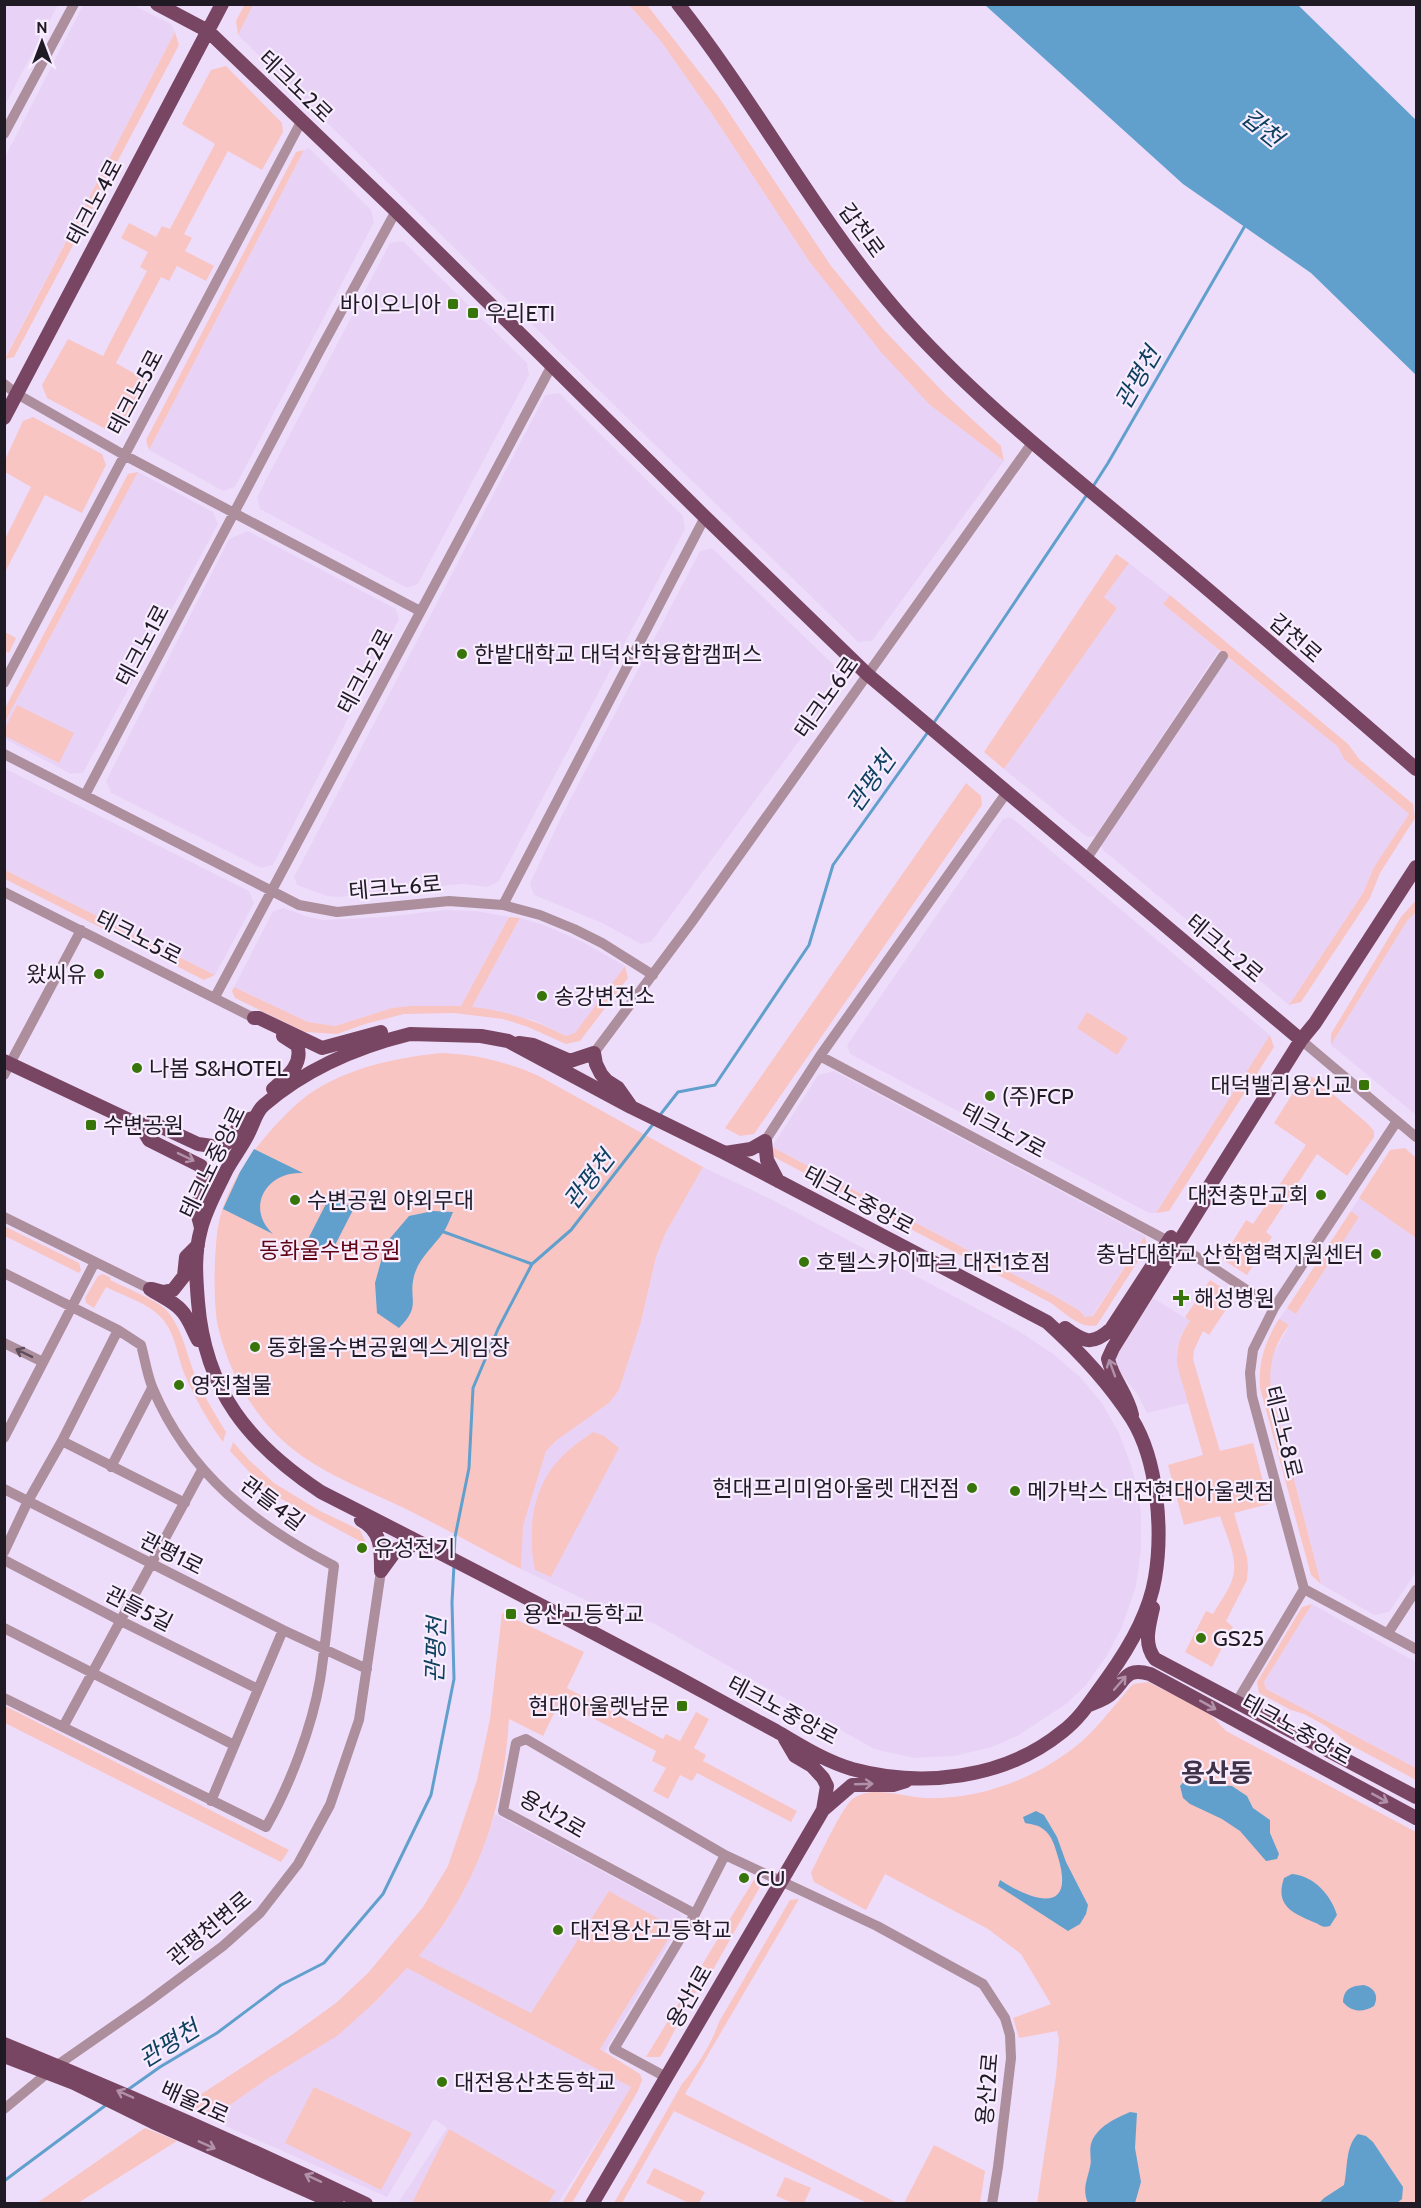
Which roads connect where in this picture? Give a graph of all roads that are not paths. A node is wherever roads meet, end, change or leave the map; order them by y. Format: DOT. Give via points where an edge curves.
graph roads {
  1 [pos="74,4"];
  2 [pos="157,4"];
  3 [pos="222,4"];
  4 [pos="678,4"];
  5 [pos="208,31"];
  6 [pos="302,120"];
  7 [pos="4,134"];
  8 [pos="396,212"];
  9 [pos="552,365"];
  10 [pos="4,384"];
  11 [pos="17,394"];
  12 [pos="4,418"];
  13 [pos="1032,443"];
  14 [pos="124,455"];
  15 [pos="234,513"];
  16 [pos="705,517"];
  17 [pos="420,611"];
  18 [pos="1222,656"];
  19 [pos="867,674"];
  20 [pos="4,683"];
  21 [pos="4,754"];
  22 [pos="1416,769"];
  23 [pos="1007,792"];
  24 [pos="85,795"];
  25 [pos="1087,858"];
  26 [pos="1416,867"];
  27 [pos="272,891"];
  28 [pos="4,892"];
  29 [pos="503,905"];
  30 [pos="81,930"];
  31 [pos="653,975"];
  32 [pos="215,997"];
  33 [pos="254,1018"];
  34 [pos="410,1034"];
  35 [pos="1301,1040"];
  36 [pos="508,1041"];
  37 [pos="594,1053"];
  38 [pos="820,1056"];
  39 [pos="6,1066"];
  40 [pos="264,1105"];
  41 [pos="631,1107"];
  42 [pos="254,1118"];
  43 [pos="1397,1121"];
  44 [pos="140,1125"];
  45 [pos="1416,1137"];
  46 [pos="765,1141"];
  47 [pos="718,1150"];
  48 [pos="778,1181"];
  49 [pos="4,1217"];
  50 [pos="201,1228"];
  51 [pos="1173,1242"];
  52 [pos="198,1245"];
  53 [pos="95,1262"];
  54 [pos="4,1273"];
  55 [pos="150,1288"];
  56 [pos="73,1306"];
  57 [pos="1274,1308"];
  58 [pos="1047,1322"];
  59 [pos="118,1330"];
  60 [pos="4,1343"];
  61 [pos="43,1362"];
  62 [pos="209,1362"];
  63 [pos="152,1388"];
  64 [pos="9,1416"];
  65 [pos="1134,1421"];
  66 [pos="4,1438"];
  67 [pos="62,1441"];
  68 [pos="111,1467"];
  69 [pos="202,1470"];
  70 [pos="4,1489"];
  71 [pos="28,1501"];
  72 [pos="185,1503"];
  73 [pos="353,1509"];
  74 [pos="410,1542"];
  75 [pos="4,1552"];
  76 [pos="4,1560"];
  77 [pos="152,1565"];
  78 [pos="381,1571"];
  79 [pos="1154,1582"];
  80 [pos="1304,1589"];
  81 [pos="1416,1590"];
  82 [pos="120,1621"];
  83 [pos="4,1628"];
  84 [pos="283,1630"];
  85 [pos="1388,1633"];
  86 [pos="1416,1649"];
  87 [pos="324,1651"];
  88 [pos="367,1669"];
  89 [pos="1161,1671"];
  90 [pos="92,1674"];
  91 [pos="258,1689"];
  92 [pos="4,1698"];
  93 [pos="1236,1703"];
  94 [pos="1087,1706"];
  95 [pos="63,1727"];
  96 [pos="782,1735"];
  97 [pos="234,1745"];
  98 [pos="914,1779"];
  99 [pos="1416,1797"];
  100 [pos="211,1801"];
  101 [pos="823,1809"];
  102 [pos="1416,1818"];
  103 [pos="725,1855"];
  104 [pos="781,1881"];
  105 [pos="695,1914"];
  106 [pos="4,2044"];
  107 [pos="4,2056"];
  108 [pos="52,2069"];
  109 [pos="666,2077"];
  110 [pos="79,2080"];
  111 [pos="4,2109"];
  112 [pos="337,2204"];
  113 [pos="366,2204"];
  114 [pos="592,2204"];
  115 [pos="992,2204"];
  1 -- 7 [label="street"];
  2 -- 5 [label="main road, 테크노2로"];
  3 -- 5 [label="main road, 테크노4로"];
  4 -- 13 [label="main road, 갑천로" via="847,247 897,310"];
  5 -- 6 [label="main road, 테크노2로"];
  5 -- 11 [label="main road, 테크노4로"];
  6 -- 8 [label="main road, 테크노2로"];
  6 -- 14 [label="street, 테크노5로"];
  8 -- 9 [label="main road, 테크노2로"];
  8 -- 15 [label="street, 테크노1로"];
  9 -- 16 [label="main road, 테크노2로"];
  9 -- 17 [label="street, 테크노2로"];
  10 -- 11 [label="street"];
  11 -- 12 [label="main road, 테크노4로"];
  11 -- 14 [label="street"];
  13 -- 19 [label="street, 테크노6로"];
  13 -- 22 [label="main road, 갑천로"];
  14 -- 15 [label="street"];
  14 -- 20 [label="street, 테크노5로"];
  15 -- 17 [label="street"];
  15 -- 24 [label="street, 테크노1로"];
  16 -- 19 [label="main road, 테크노2로"];
  16 -- 29 [label="street"];
  17 -- 27 [label="street, 테크노2로"];
  18 -- 25 [label="street"];
  19 -- 23 [label="main road, 테크노2로"];
  19 -- 31 [label="street, 테크노6로"];
  21 -- 24 [label="street"];
  23 -- 25 [label="main road, 테크노2로"];
  23 -- 38 [label="street"];
  24 -- 27 [label="street"];
  25 -- 35 [label="main road, 테크노2로"];
  26 -- 35 [label="main road"];
  27 -- 29 [label="street, 테크노6로" via="299,905 337,912 449,901"];
  27 -- 32 [label="street, 테크노2로"];
  28 -- 30 [label="street, 테크노5로"];
  29 -- 31 [label="street, 테크노6로" via="574,929"];
  30 -- 32 [label="street, 테크노5로"];
  30 -- 39 [label="street"];
  31 -- 37 [label="street, 테크노6로"];
  32 -- 33 [label="street, 테크노5로"];
  33 -- 34 [label="main road" via="322,1048 390,1029"];
  33 -- 40 [label="main road" via="297,1045 300,1052 293,1069 272,1090"];
  34 -- 36 [label="main road, 테크노중앙로" via="481,1036"];
  34 -- 40 [label="main road, 테크노중앙로" via="376,1042 320,1066"];
  35 -- 43 [label="street, 테크노2로"];
  35 -- 51 [label="main road" via="1207,1190 1205,1200"];
  36 -- 37 [label="main road" via="533,1045 570,1061"];
  36 -- 41 [label="main road, 테크노중앙로"];
  37 -- 41 [label="main road" via="601,1074 618,1088"];
  38 -- 46 [label="street"];
  38 -- 51 [label="street, 테크노7로"];
  39 -- 44 [label="main road"];
  40 -- 42 [label="main road, 테크노중앙로"];
  41 -- 47 [label="main road, 테크노중앙로"];
  42 -- 44 [label="main road" via="243,1120 219,1147 198,1144 155,1124"];
  42 -- 50 [label="main road, 테크노중앙로"];
  43 -- 45 [label="street, 테크노2로"];
  43 -- 57 [label="street, 테크노8로"];
  44 -- 50 [label="main road, one-way" via="149,1140 201,1166 205,1177 197,1210"];
  46 -- 47 [label="main road" via="751,1149"];
  46 -- 48 [label="main road" via="766,1160"];
  47 -- 48 [label="main road, 테크노중앙로"];
  48 -- 58 [label="main road, 테크노중앙로"];
  49 -- 53 [label="street"];
  50 -- 52 [label="main road, 테크노중앙로"];
  51 -- 57 [label="street, 테크노7로"];
  51 -- 58 [label="main road" via="1101,1338 1089,1341"];
  65 -- 51 [label="main road, one-way" via="1129,1399 1108,1359"];
  52 -- 55 [label="main road" via="186,1257 184,1276 173,1290"];
  52 -- 62 [label="main road, 테크노중앙로" via="195,1267 199,1324"];
  53 -- 55 [label="street"];
  53 -- 56 [label="street"];
  54 -- 56 [label="street, 관들4길"];
  55 -- 62 [label="main road" via="183,1312"];
  56 -- 59 [label="street, 관들4길"];
  56 -- 61 [label="street"];
  57 -- 80 [label="street, 테크노8로" via="1253,1350 1252,1396"];
  58 -- 65 [label="main road, 테크노중앙로" via="1077,1349"];
  59 -- 63 [label="street, 관들4길" via="141,1345"];
  59 -- 67 [label="street"];
  61 -- 60 [label="street, one-way"];
  61 -- 64 [label="street"];
  62 -- 73 [label="main road, 테크노중앙로" via="229,1405 270,1454 321,1492"];
  63 -- 68 [label="street"];
  63 -- 69 [label="street, 관들4길"];
  64 -- 66 [label="street"];
  65 -- 79 [label="main road, 테크노중앙로" via="1158,1502"];
  67 -- 68 [label="street"];
  67 -- 71 [label="street"];
  68 -- 72 [label="street"];
  69 -- 72 [label="street"];
  69 -- 87 [label="street, 관들4길" via="263,1525 334,1566"];
  70 -- 71 [label="street, 관평1로"];
  71 -- 75 [label="street"];
  71 -- 77 [label="street, 관평1로"];
  72 -- 77 [label="street"];
  73 -- 74 [label="main road, 테크노중앙로"];
  73 -- 78 [label="main road" via="356,1517 378,1535"];
  74 -- 78 [label="main road" via="398,1549"];
  74 -- 96 [label="main road, 테크노중앙로" via="508,1589"];
  76 -- 82 [label="street, 관들5길"];
  77 -- 82 [label="street"];
  77 -- 84 [label="street, 관평1로"];
  78 -- 88 [label="street, 관평천변로"];
  79 -- 89 [label="main road" via="1156,1595 1148,1650"];
  79 -- 94 [label="main road, 테크노중앙로" via="1130,1643"];
  80 -- 85 [label="street"];
  80 -- 93 [label="street"];
  81 -- 85 [label="street"];
  82 -- 90 [label="street"];
  82 -- 91 [label="street, 관들5길"];
  83 -- 90 [label="street"];
  84 -- 87 [label="street, 관평1로"];
  84 -- 91 [label="street"];
  85 -- 86 [label="street"];
  87 -- 88 [label="street, 관평1로"];
  87 -- 100 [label="street" via="312,1714 266,1827"];
  88 -- 108 [label="street, 관평천변로" via="359,1720 330,1805 298,1864 260,1913 223,1946"];
  89 -- 93 [label="main road, 테크노중앙로"];
  94 -- 89 [label="main road, one-way" via="1110,1695 1128,1674"];
  89 -- 102 [label="main road, 테크노중앙로, one-way"];
  90 -- 95 [label="street"];
  90 -- 97 [label="street"];
  91 -- 97 [label="street"];
  92 -- 95 [label="street"];
  93 -- 99 [label="main road, 테크노중앙로"];
  94 -- 98 [label="main road, 테크노중앙로" via="1064,1731 1033,1751 1000,1765 969,1775"];
  95 -- 100 [label="street"];
  96 -- 98 [label="main road, 테크노중앙로" via="810,1753 852,1769"];
  96 -- 101 [label="main road" via="795,1755 824,1778"];
  97 -- 100 [label="street"];
  101 -- 98 [label="main road, one-way" via="852,1785 892,1785"];
  101 -- 104 [label="main road, 용산1로"];
  103 -- 104 [label="street, 용산2로"];
  103 -- 105 [label="street"];
  103 -- 105 [label="street, 용산2로" via="526,1739 516,1743 503,1811"];
  104 -- 109 [label="main road, 용산1로"];
  104 -- 115 [label="street, 용산2로" via="877,1926 983,1984 1000,2008 1010,2035 1011,2058"];
  105 -- 109 [label="street" via="614,2049"];
  106 -- 108 [label="main road, 배울2로"];
  107 -- 108 [label="main road, 배울2로"];
  108 -- 110 [label="main road, 배울2로"];
  108 -- 111 [label="street, 관평천변로"];
  109 -- 114 [label="main road, 용산1로"];
  110 -- 112 [label="main road, 배울2로, one-way" via="153,2122"];
  113 -- 110 [label="main road, 배울2로, one-way" via="166,2112"];
}
